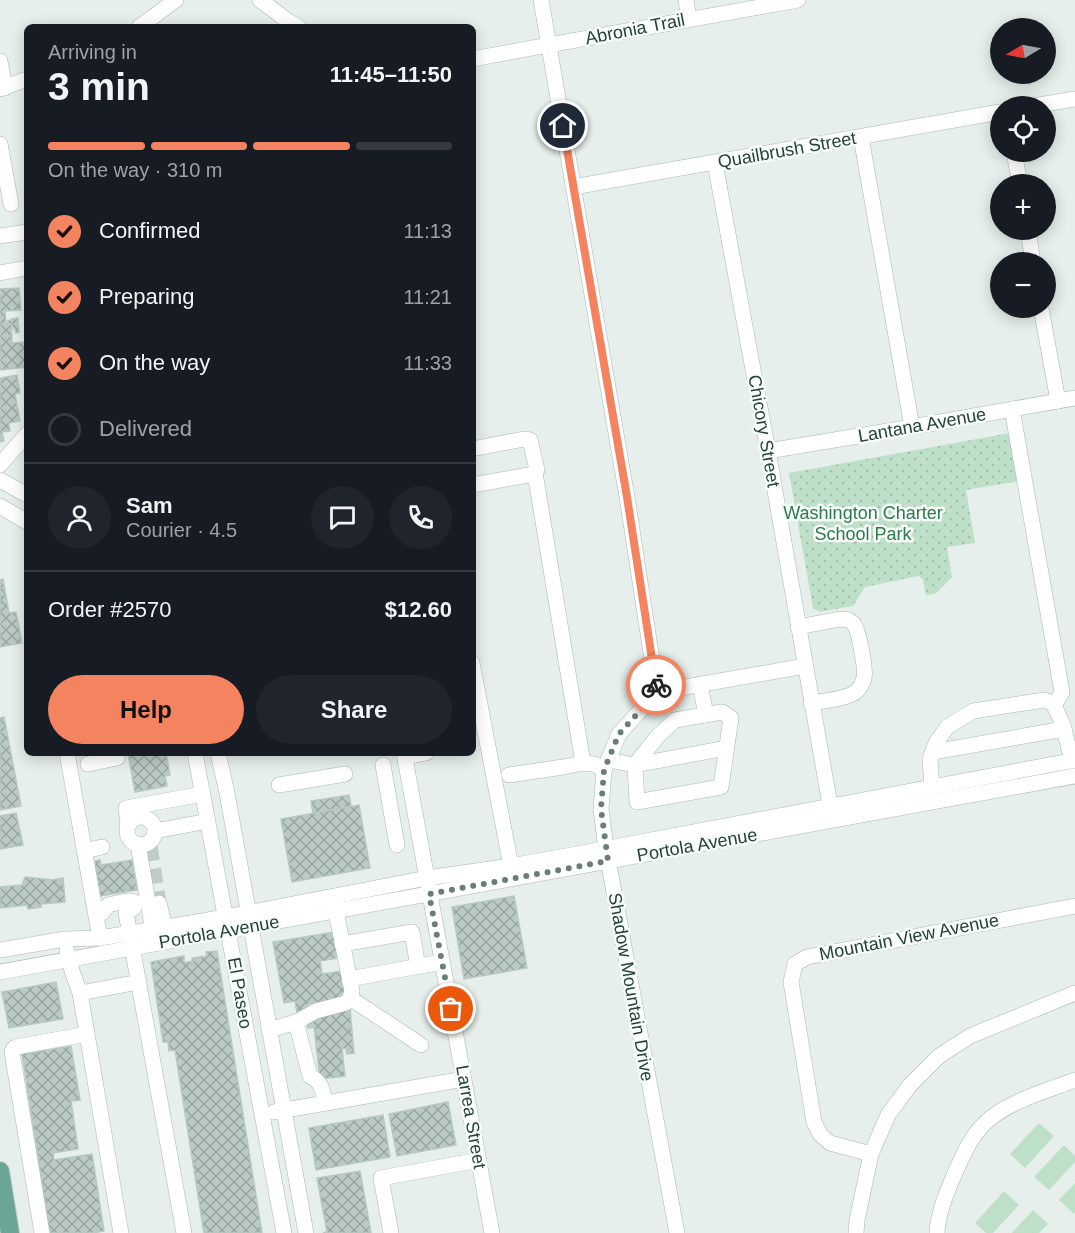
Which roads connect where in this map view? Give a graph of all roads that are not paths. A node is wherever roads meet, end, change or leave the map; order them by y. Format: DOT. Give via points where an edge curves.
graph roads {
  1 [pos="177,0"];
  2 [pos="260,0"];
  3 [pos="541,0"];
  4 [pos="686,0"];
  5 [pos="798,0"];
  6 [pos="689,19"];
  7 [pos="143,24"];
  8 [pos="293,24"];
  9 [pos="549,45"];
  10 [pos="476,58"];
  11 [pos="0,61"];
  12 [pos="24,80"];
  13 [pos="3,88"];
  14 [pos="1075,99"];
  15 [pos="1056,102"];
  16 [pos="990,114"];
  17 [pos="861,137"];
  18 [pos="0,144"];
  19 [pos="716,163"];
  20 [pos="573,187"];
  21 [pos="11,204"];
  22 [pos="24,232"];
  23 [pos="0,236"];
  24 [pos="24,269"];
  25 [pos="0,273"];
  26 [pos="1043,318"];
  27 [pos="1075,398"];
  28 [pos="1058,400"];
  29 [pos="1011,409"];
  30 [pos="912,427"];
  31 [pos="24,437"];
  32 [pos="476,448"];
  33 [pos="768,451"];
  34 [pos="0,465"];
  35 [pos="535,473"];
  36 [pos="0,480"];
  37 [pos="476,484"];
  38 [pos="24,493"];
  39 [pos="0,506"];
  40 [pos="24,520"];
  41 [pos="798,627"];
  42 [pos="805,666"];
  43 [pos="700,684"];
  44 [pos="657,692"];
  45 [pos="811,703"];
  46 [pos="1054,706"];
  47 [pos="477,712"];
  48 [pos="706,715"];
  49 [pos="1064,729"];
  50 [pos="480,744"];
  51 [pos="726,748"];
  52 [pos="933,752"];
  53 [pos="68,756"];
  54 [pos="196,756"];
  55 [pos="215,756"];
  56 [pos="404,756"];
  57 [pos="117,758"];
  58 [pos="1073,760"];
  59 [pos="583,763"];
  60 [pos="88,764"];
  61 [pos="606,765"];
  62 [pos="635,765"];
  63 [pos="380,766"];
  64 [pos="345,774"];
  65 [pos="509,775"];
  66 [pos="1075,776"];
  67 [pos="279,785"];
  68 [pos="932,787"];
  69 [pos="203,794"];
  70 [pos="830,805"];
  71 [pos="208,821"];
  72 [pos="128,825"];
  73 [pos="148,841"];
  74 [pos="394,845"];
  75 [pos="102,847"];
  76 [pos="84,851"];
  77 [pos="607,855"];
  78 [pos="511,866"];
  79 [pos="427,878"];
  80 [pos="429,894"];
  81 [pos="330,896"];
  82 [pos="159,903"];
  83 [pos="1075,906"];
  84 [pos="336,911"];
  85 [pos="96,915"];
  86 [pos="238,922"];
  87 [pos="100,938"];
  88 [pos="146,938"];
  89 [pos="65,939"];
  90 [pos="342,944"];
  91 [pos="0,950"];
  92 [pos="69,960"];
  93 [pos="442,962"];
  94 [pos="418,967"];
  95 [pos="0,972"];
  96 [pos="349,980"];
  97 [pos="139,982"];
  98 [pos="80,993"];
  99 [pos="1075,993"];
  100 [pos="350,998"];
  101 [pos="296,1022"];
  102 [pos="269,1029"];
  103 [pos="87,1034"];
  104 [pos="421,1045"];
  105 [pos="464,1079"];
  106 [pos="1075,1080"];
  107 [pos="324,1096"];
  108 [pos="284,1110"];
  109 [pos="262,1114"];
  110 [pos="871,1154"];
  111 [pos="479,1160"];
  112 [pos="0,1170"];
  113 [pos="10,1233"];
  114 [pos="42,1233"];
  115 [pos="121,1233"];
  116 [pos="184,1233"];
  117 [pos="284,1233"];
  118 [pos="306,1233"];
  119 [pos="391,1233"];
  120 [pos="492,1233"];
  121 [pos="676,1233"];
  122 [pos="856,1233"];
  123 [pos="937,1233"];
  1 -- 7 [label="street"];
  2 -- 8 [label="street"];
  3 -- 9 [label="street"];
  4 -- 6 [label="street"];
  5 -- 6 [label="street, Abronia Trail"];
  6 -- 9 [label="street, Abronia Trail"];
  9 -- 10 [label="street, Abronia Trail"];
  9 -- 20 [label="street"];
  11 -- 13 [label="street"];
  12 -- 13 [label="street"];
  14 -- 15 [label="street"];
  16 -- 17 [label="street, Quailbrush Street"];
  17 -- 19 [label="street, Quailbrush Street"];
  17 -- 30 [label="street"];
  18 -- 21 [label="street"];
  19 -- 20 [label="street, Quailbrush Street"];
  19 -- 33 [label="street, Chicory Street"];
  20 -- 44 [label="street"];
  22 -- 23 [label="street"];
  24 -- 25 [label="street"];
  26 -- 28 [label="street"];
  27 -- 28 [label="street, Lantana Avenue"];
  28 -- 29 [label="street, Lantana Avenue"];
  29 -- 30 [label="street, Lantana Avenue"];
  29 -- 46 [label="street" via="1062,692"];
  30 -- 33 [label="street, Lantana Avenue"];
  31 -- 34 [label="street"];
  32 -- 35 [label="street" via="530,440"];
  33 -- 41 [label="street, Chicory Street"];
  35 -- 37 [label="street"];
  35 -- 59 [label="street"];
  36 -- 38 [label="street"];
  39 -- 40 [label="street"];
  41 -- 42 [label="street, Chicory Street"];
  41 -- 45 [label="street" via="840,619 850,620 857,628 864,671 862,683 851,694"];
  42 -- 43 [label="street"];
  42 -- 45 [label="street, Chicory Street"];
  43 -- 44 [label="street"];
  43 -- 48 [label="street"];
  44 -- 61 [label="street, Shadow Mountain Drive" via="619,734"];
  45 -- 70 [label="street, Chicory Street"];
  46 -- 49 [label="street"];
  46 -- 52 [label="street" via="1044,699 973,711 947,727"];
  47 -- 50 [label="street"];
  48 -- 51 [label="street" via="722,712 731,717"];
  48 -- 62 [label="street" via="675,720"];
  49 -- 52 [label="street"];
  49 -- 58 [label="street"];
  50 -- 78 [label="street"];
  51 -- 62 [label="street"];
  51 -- 62 [label="street" via="721,787 637,802"];
  52 -- 68 [label="street"];
  53 -- 76 [label="street"];
  54 -- 69 [label="street, El Paseo"];
  55 -- 86 [label="street, El Paseo" via="241,874"];
  56 -- 79 [label="street, Larrea Street"];
  57 -- 60 [label="street"];
  58 -- 68 [label="street, Portola Avenue"];
  59 -- 61 [label="street"];
  59 -- 65 [label="street"];
  61 -- 62 [label="street"];
  61 -- 77 [label="street, Shadow Mountain Drive" via="601,809"];
  63 -- 74 [label="street"];
  64 -- 67 [label="street"];
  66 -- 77 [label="street, Portola Avenue"];
  68 -- 70 [label="street, Portola Avenue"];
  69 -- 71 [label="street, El Paseo"];
  69 -- 72 [label="street" via="126,808"];
  70 -- 77 [label="street, Portola Avenue"];
  71 -- 73 [label="street"];
  71 -- 86 [label="street, El Paseo"];
  72 -- 73 [label="street" via="127,834 132,842"];
  72 -- 73 [label="street" via="135,819 152,822"];
  73 -- 88 [label="street"];
  75 -- 76 [label="street"];
  76 -- 85 [label="street"];
  77 -- 78 [label="street, Portola Avenue"];
  77 -- 80 [label="street, Portola Avenue"];
  77 -- 121 [label="street, Shadow Mountain Drive"];
  78 -- 79 [label="street, Portola Avenue"];
  79 -- 80 [label="street, Larrea Street"];
  79 -- 81 [label="street, Portola Avenue"];
  80 -- 84 [label="street, Portola Avenue"];
  80 -- 93 [label="street, Larrea Street"];
  81 -- 84 [label="street"];
  81 -- 86 [label="street, Portola Avenue"];
  82 -- 88 [label="street"];
  83 -- 110 [label="street, Mountain View Avenue" via="807,957 795,964 790,982 814,1122 830,1143"];
  84 -- 86 [label="street, Portola Avenue"];
  84 -- 90 [label="street"];
  85 -- 87 [label="street"];
  85 -- 88 [label="street" via="108,905 132,901 134,908 126,913"];
  86 -- 88 [label="street, Portola Avenue"];
  86 -- 88 [label="street"];
  86 -- 102 [label="street, El Paseo"];
  86 -- 109 [label="street, El Paseo" via="234,962"];
  87 -- 88 [label="street, Portola Avenue"];
  87 -- 89 [label="street, Portola Avenue"];
  88 -- 92 [label="street, Portola Avenue"];
  88 -- 97 [label="street"];
  89 -- 91 [label="street, Portola Avenue"];
  89 -- 92 [label="street"];
  90 -- 94 [label="street" via="412,932"];
  90 -- 96 [label="street"];
  92 -- 95 [label="street, Portola Avenue"];
  92 -- 98 [label="street"];
  93 -- 94 [label="street"];
  93 -- 105 [label="street, Larrea Street"];
  94 -- 96 [label="street"];
  96 -- 100 [label="street"];
  97 -- 98 [label="street"];
  97 -- 116 [label="street"];
  98 -- 103 [label="street"];
  99 -- 110 [label="street" via="970,1036 939,1056 888,1115"];
  100 -- 101 [label="street"];
  100 -- 104 [label="street"];
  101 -- 102 [label="street"];
  101 -- 107 [label="street" via="310,1076"];
  102 -- 108 [label="street, El Paseo"];
  103 -- 114 [label="street" via="14,1048 12,1052"];
  103 -- 115 [label="street"];
  105 -- 107 [label="street"];
  105 -- 111 [label="street, Larrea Street"];
  106 -- 123 [label="street" via="1014,1105 983,1124 963,1153 938,1219"];
  107 -- 108 [label="street"];
  108 -- 109 [label="street"];
  108 -- 118 [label="street, El Paseo"];
  109 -- 117 [label="street, El Paseo"];
  110 -- 122 [label="street"];
  111 -- 119 [label="street" via="381,1178"];
  111 -- 120 [label="street, Larrea Street"];
  112 -- 113 [label="main road"];
}
